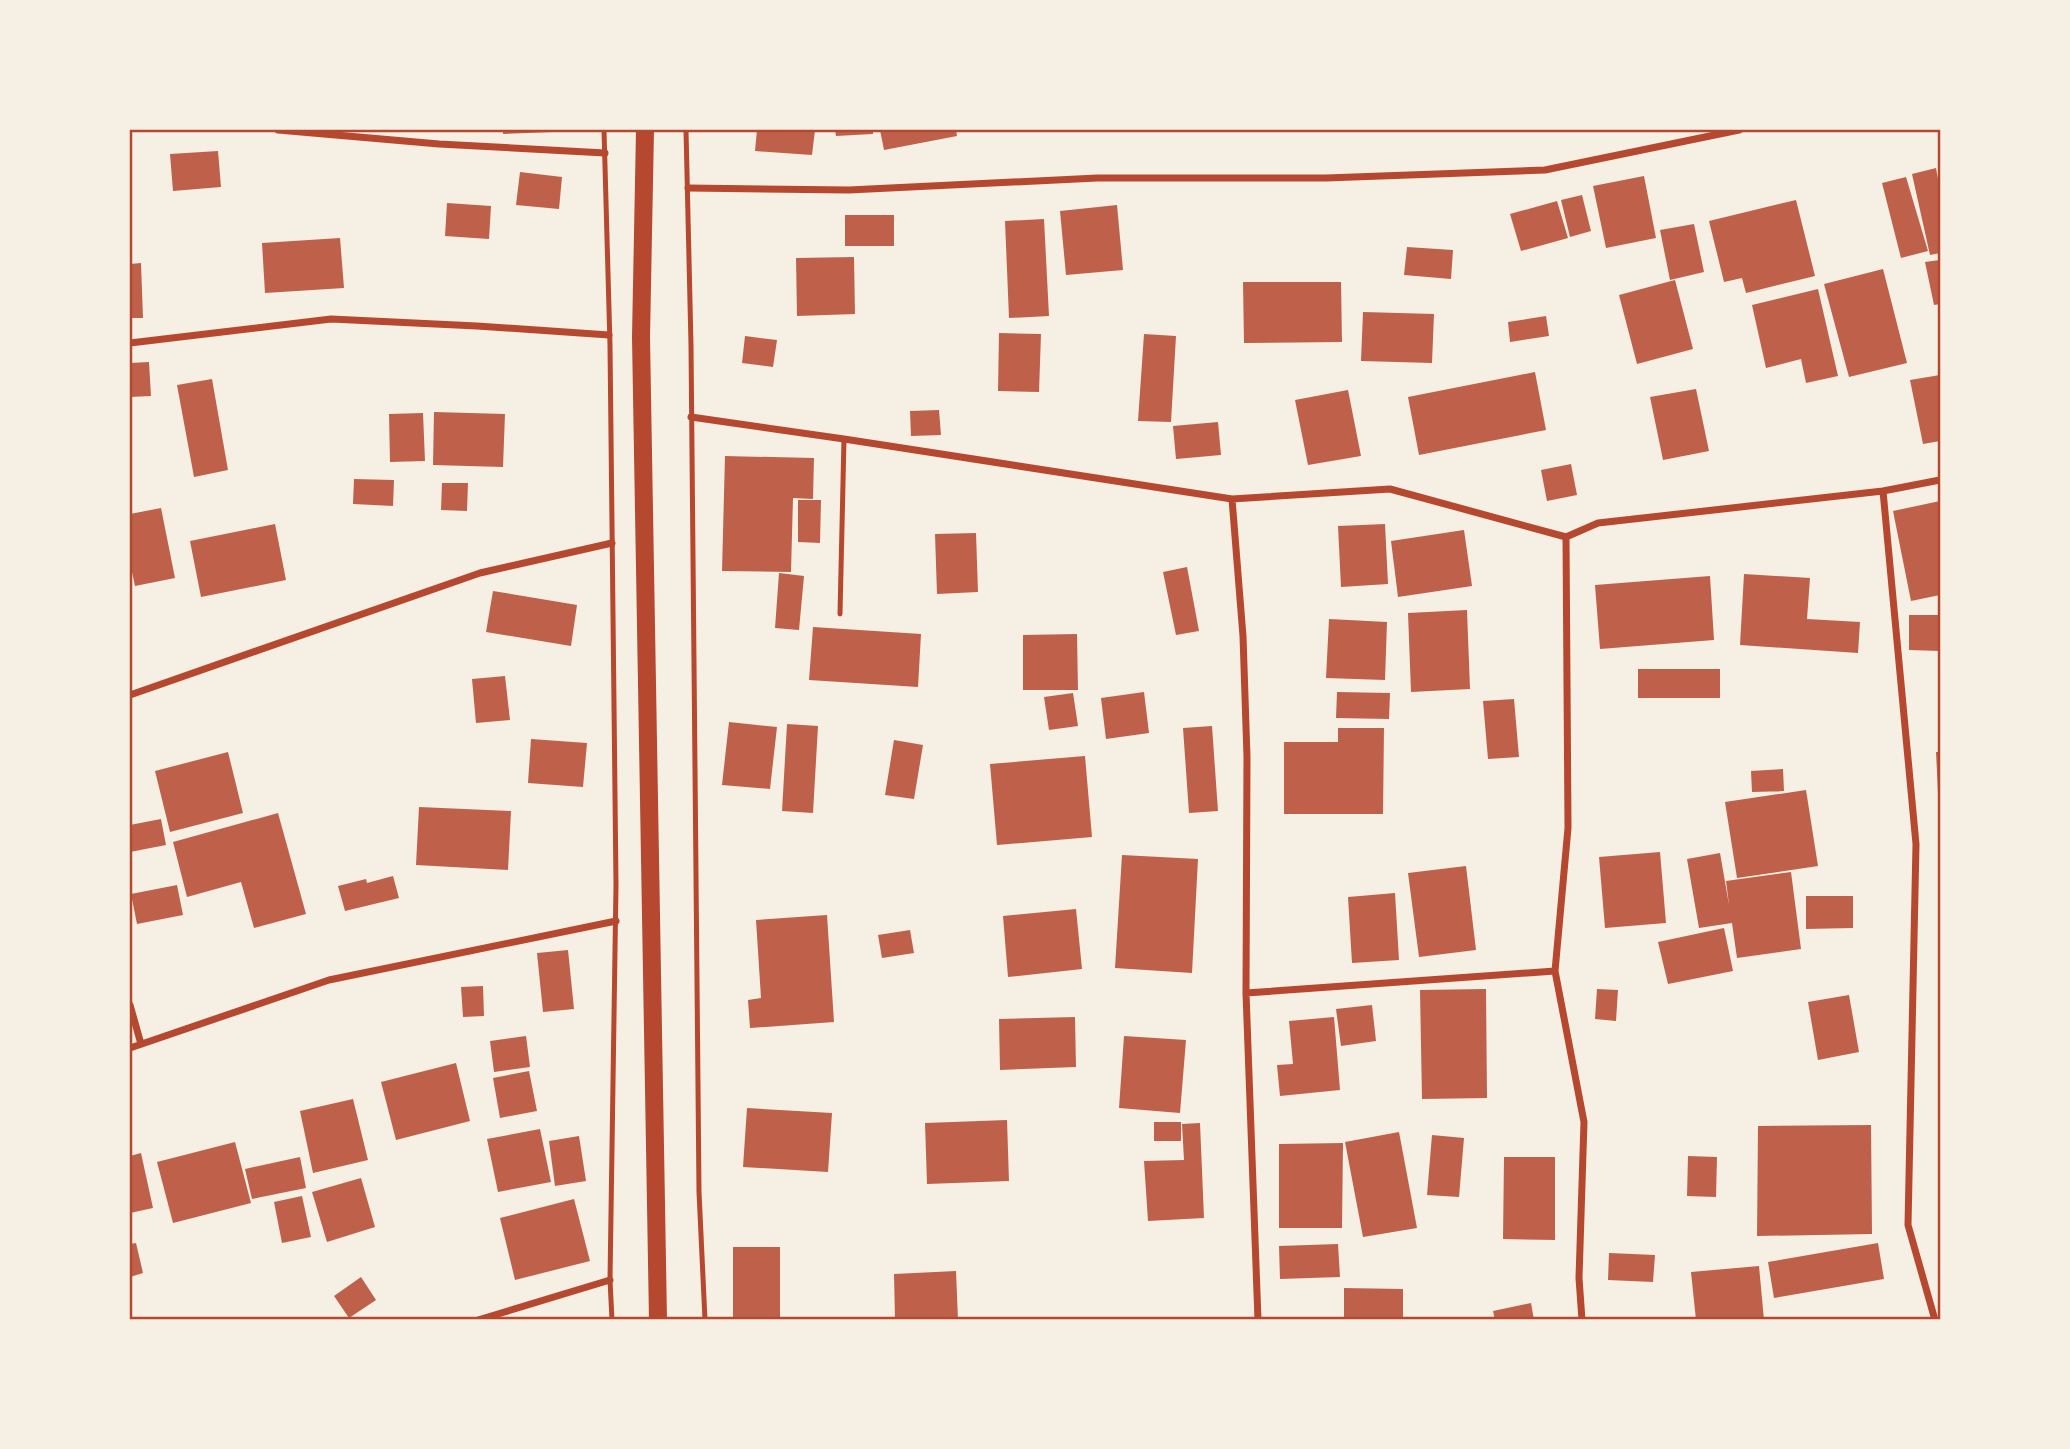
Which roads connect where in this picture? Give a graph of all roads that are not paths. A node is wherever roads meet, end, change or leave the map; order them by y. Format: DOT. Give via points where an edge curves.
graph roads {
  1 [pos="278,130"];
  2 [pos="604,130"];
  3 [pos="645,130"];
  4 [pos="686,130"];
  5 [pos="1739,130"];
  6 [pos="605,153"];
  7 [pos="688,188"];
  8 [pos="609,335"];
  9 [pos="130,343"];
  10 [pos="691,417"];
  11 [pos="844,439"];
  12 [pos="1941,480"];
  13 [pos="1883,491"];
  14 [pos="1232,499"];
  15 [pos="1566,537"];
  16 [pos="612,543"];
  17 [pos="840,614"];
  18 [pos="130,695"];
  19 [pos="615,921"];
  20 [pos="1555,971"];
  21 [pos="1246,993"];
  22 [pos="130,1005"];
  23 [pos="141,1044"];
  24 [pos="130,1048"];
  25 [pos="610,1280"];
  26 [pos="478,1320"];
  27 [pos="612,1320"];
  28 [pos="658,1320"];
  29 [pos="705,1320"];
  30 [pos="1258,1320"];
  31 [pos="1583,1320"];
  32 [pos="1935,1320"];
  1 -- 6 [label="street"];
  2 -- 6 [label="lane"];
  3 -- 28 [label="main road" via="641,337"];
  4 -- 7 [label="lane"];
  5 -- 7 [label="street" via="1545,170 1326,178 1097,178 849,190"];
  6 -- 8 [label="lane"];
  7 -- 10 [label="lane"];
  8 -- 9 [label="street" via="331,319"];
  8 -- 16 [label="lane"];
  10 -- 11 [label="street"];
  10 -- 29 [label="lane" via="699,1192"];
  11 -- 14 [label="street"];
  11 -- 17 [label="lane"];
  12 -- 13 [label="street"];
  13 -- 15 [label="street" via="1598,523"];
  13 -- 32 [label="street" via="1916,844 1908,1226"];
  14 -- 15 [label="street" via="1390,489"];
  14 -- 21 [label="street" via="1243,636"];
  15 -- 20 [label="street" via="1568,828"];
  16 -- 18 [label="street" via="480,573"];
  16 -- 19 [label="lane"];
  19 -- 23 [label="street" via="329,980"];
  19 -- 25 [label="lane"];
  20 -- 21 [label="street"];
  20 -- 31 [label="street" via="1584,1122 1579,1278"];
  21 -- 30 [label="street"];
  22 -- 23 [label="street"];
  23 -- 24 [label="street"];
  25 -- 26 [label="street"];
  25 -- 27 [label="lane"];
}
